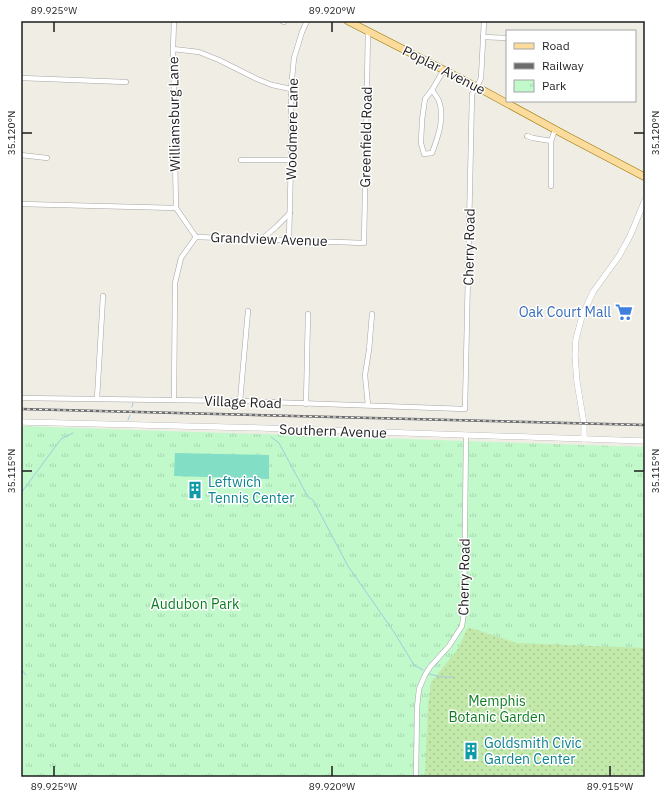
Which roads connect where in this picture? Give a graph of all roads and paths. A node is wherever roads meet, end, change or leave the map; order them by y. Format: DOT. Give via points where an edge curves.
graph roads {
  1 [pos="174,21"];
  2 [pos="307,21"];
  3 [pos="348,21"];
  4 [pos="484,21"];
  5 [pos="368,31"];
  6 [pos="483,37"];
  7 [pos="506,38"];
  8 [pos="173,49"];
  9 [pos="443,71"];
  10 [pos="21,78"];
  11 [pos="126,82"];
  12 [pos="477,87"];
  13 [pos="291,89"];
  14 [pos="432,90"];
  15 [pos="555,130"];
  16 [pos="527,136"];
  17 [pos="551,140"];
  18 [pos="21,155"];
  19 [pos="47,158"];
  20 [pos="241,160"];
  21 [pos="292,160"];
  22 [pos="645,177"];
  23 [pos="551,186"];
  24 [pos="645,200"];
  25 [pos="21,204"];
  26 [pos="176,208"];
  27 [pos="290,213"];
  28 [pos="196,237"];
  29 [pos="261,239"];
  30 [pos="288,240"];
  31 [pos="364,243"];
  32 [pos="103,296"];
  33 [pos="248,311"];
  34 [pos="308,314"];
  35 [pos="372,314"];
  36 [pos="21,398"];
  37 [pos="97,399"];
  38 [pos="174,400"];
  39 [pos="240,401"];
  40 [pos="306,404"];
  41 [pos="368,405"];
  42 [pos="466,409"];
  43 [pos="21,422"];
  44 [pos="466,435"];
  45 [pos="584,439"];
  46 [pos="645,441"];
  47 [pos="416,777"];
  1 -- 8 [label="street, Williamsburg Lane"];
  2 -- 13 [label="street, Woodmere Lane" via="294,58"];
  3 -- 5 [label="main road, Poplar Avenue"];
  4 -- 6 [label="street, Cherry Road"];
  5 -- 9 [label="main road, Poplar Avenue"];
  5 -- 31 [label="street, Greenfield Road"];
  6 -- 7 [label="street"];
  6 -- 12 [label="street, Cherry Road" via="481,78"];
  8 -- 13 [label="street" via="199,52 257,79"];
  8 -- 26 [label="street, Williamsburg Lane"];
  9 -- 12 [label="main road, Poplar Avenue"];
  9 -- 14 [label="street"];
  10 -- 11 [label="street"];
  12 -- 15 [label="main road, Poplar Avenue"];
  12 -- 42 [label="street, Cherry Road" via="472,94"];
  13 -- 21 [label="street, Woodmere Lane"];
  14 -- 14 [label="street" via="425,98 422,120 421,143 424,154 432,153 442,113 439,100"];
  15 -- 17 [label="street"];
  15 -- 22 [label="main road, Poplar Avenue"];
  16 -- 17 [label="street"];
  17 -- 23 [label="street"];
  18 -- 19 [label="street"];
  20 -- 21 [label="street"];
  21 -- 27 [label="street, Woodmere Lane"];
  24 -- 45 [label="street" via="619,256 593,292 582,316 576,339 577,382"];
  25 -- 26 [label="street"];
  26 -- 28 [label="street, Grandview Avenue"];
  27 -- 29 [label="street"];
  27 -- 30 [label="street, Woodmere Lane"];
  28 -- 29 [label="street, Grandview Avenue"];
  28 -- 38 [label="street" via="181,258 175,283"];
  29 -- 30 [label="street, Grandview Avenue"];
  30 -- 31 [label="street, Grandview Avenue"];
  32 -- 37 [label="street"];
  33 -- 39 [label="street"];
  34 -- 40 [label="street"];
  35 -- 41 [label="street" via="365,375"];
  36 -- 37 [label="street, Village Road"];
  37 -- 38 [label="street, Village Road"];
  38 -- 39 [label="street, Village Road"];
  39 -- 40 [label="street, Village Road"];
  40 -- 41 [label="street, Village Road"];
  41 -- 42 [label="street, Village Road"];
  43 -- 44 [label="street, Southern Avenue"];
  44 -- 45 [label="street, Southern Avenue"];
  44 -- 47 [label="street, Cherry Road" via="464,613 462,626 449,646 430,666 419,689"];
  45 -- 46 [label="street, Southern Avenue"];
}
